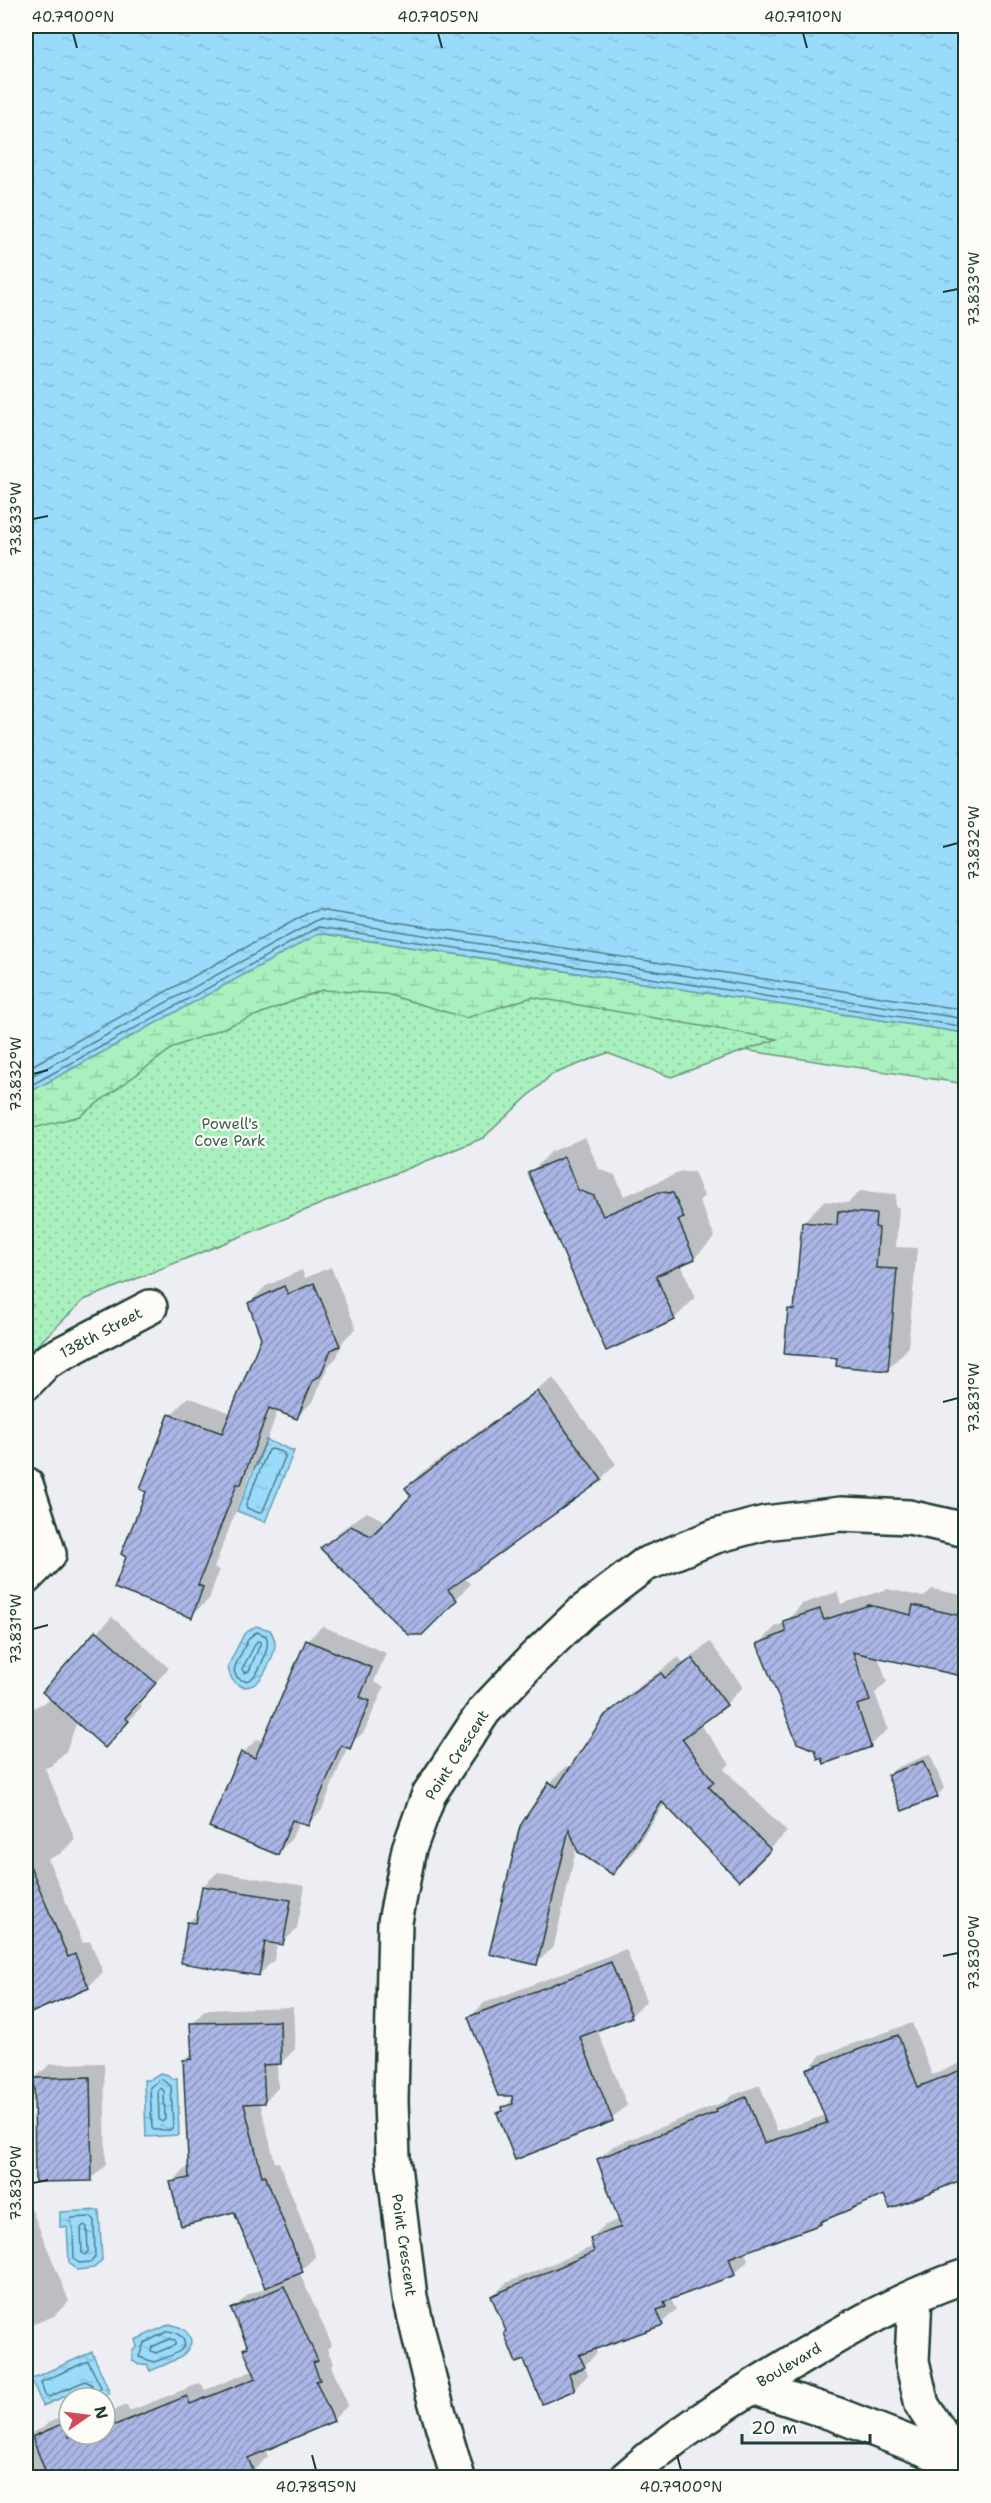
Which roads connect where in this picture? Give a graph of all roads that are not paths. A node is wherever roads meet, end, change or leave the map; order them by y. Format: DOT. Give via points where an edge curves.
graph roads {
  1 [pos="150,1307"];
  2 [pos="26,1383"];
  3 [pos="26,1485"];
  4 [pos="966,1530"];
  5 [pos="26,1577"];
  6 [pos="966,2276"];
  7 [pos="915,2296"];
  8 [pos="753,2387"];
  9 [pos="962,2464"];
  10 [pos="458,2478"];
  11 [pos="626,2478"];
  1 -- 2 [label="street, 138th Street" via="48,1361"];
  3 -- 5 [label="street" via="49,1554"];
  4 -- 10 [label="street, Point Crescent" via="909,1517 830,1515 765,1523 716,1536 644,1565 581,1613 484,1711 429,1794 409,1849 395,1922 393,2158 410,2297"];
  6 -- 7 [label="street, Boulevard"];
  7 -- 8 [label="street, Boulevard"];
  7 -- 9 [label="street" via="912,2361 922,2405"];
  8 -- 9 [label="street" via="835,2414"];
  8 -- 11 [label="street, Boulevard" via="686,2429"];
}
